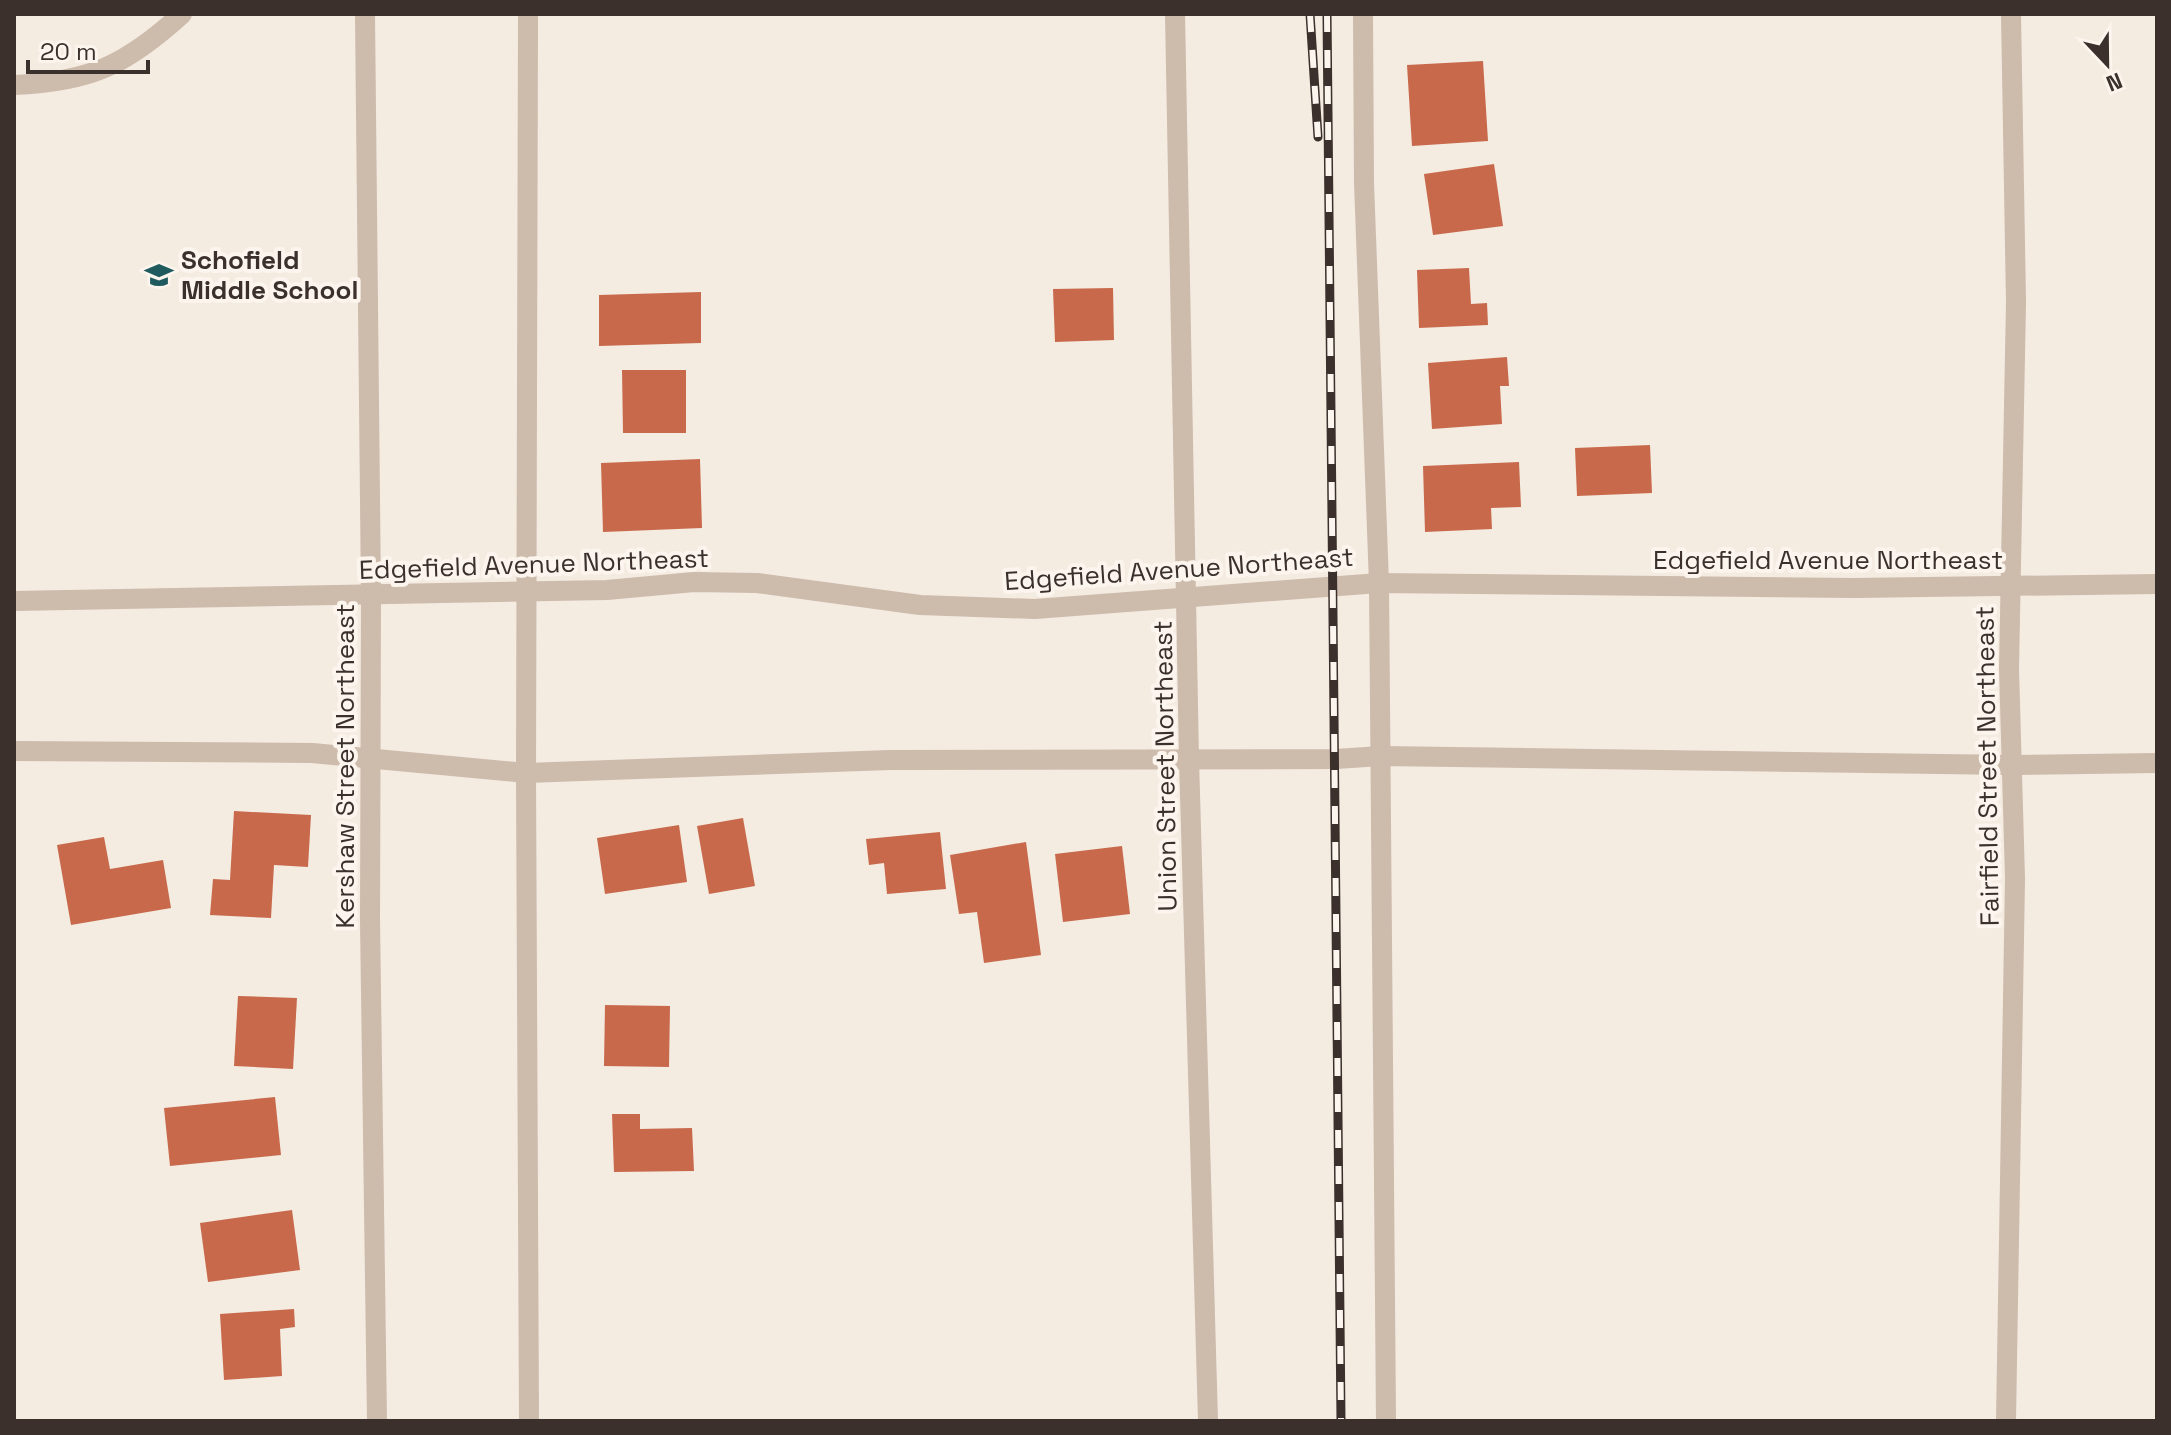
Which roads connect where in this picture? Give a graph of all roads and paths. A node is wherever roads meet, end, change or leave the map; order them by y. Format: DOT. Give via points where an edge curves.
graph roads {
  1 [pos="182,14"];
  2 [pos="365,14"];
  3 [pos="528,14"];
  4 [pos="1175,14"];
  5 [pos="1363,14"];
  6 [pos="2011,14"];
  7 [pos="14,85"];
  8 [pos="1379,583"];
  9 [pos="2157,584"];
  10 [pos="2011,586"];
  11 [pos="526,592"];
  12 [pos="371,597"];
  13 [pos="1188,597"];
  14 [pos="14,601"];
  15 [pos="14,751"];
  16 [pos="1381,756"];
  17 [pos="370,757"];
  18 [pos="1189,759"];
  19 [pos="2157,763"];
  20 [pos="2012,765"];
  21 [pos="526,773"];
  22 [pos="377,1421"];
  23 [pos="529,1421"];
  24 [pos="1208,1421"];
  25 [pos="1386,1421"];
  26 [pos="2006,1421"];
  1 -- 7 [label="street" via="132,56 92,73"];
  2 -- 12 [label="street, Kershaw Street Northeast"];
  3 -- 11 [label="street"];
  4 -- 13 [label="street, Union Street Northeast"];
  5 -- 8 [label="street"];
  6 -- 10 [label="street, Fairfield Street Northeast" via="2016,302"];
  8 -- 10 [label="street, Edgefield Avenue Northeast"];
  8 -- 13 [label="street, Edgefield Avenue Northeast"];
  8 -- 16 [label="street"];
  9 -- 10 [label="street, Edgefield Avenue Northeast"];
  10 -- 20 [label="street, Fairfield Street Northeast"];
  11 -- 12 [label="street, Edgefield Avenue Northeast"];
  11 -- 13 [label="street, Edgefield Avenue Northeast" via="757,583 920,605 1035,609"];
  11 -- 21 [label="street"];
  12 -- 14 [label="street, Edgefield Avenue Northeast"];
  12 -- 17 [label="street, Kershaw Street Northeast"];
  13 -- 18 [label="street, Union Street Northeast"];
  15 -- 17 [label="street"];
  16 -- 18 [label="street"];
  16 -- 20 [label="street"];
  16 -- 25 [label="street"];
  17 -- 21 [label="street"];
  17 -- 22 [label="street, Kershaw Street Northeast"];
  18 -- 21 [label="street" via="890,760"];
  18 -- 24 [label="street, Union Street Northeast"];
  19 -- 20 [label="street"];
  20 -- 26 [label="street, Fairfield Street Northeast" via="2015,878"];
  21 -- 23 [label="street"];
}
